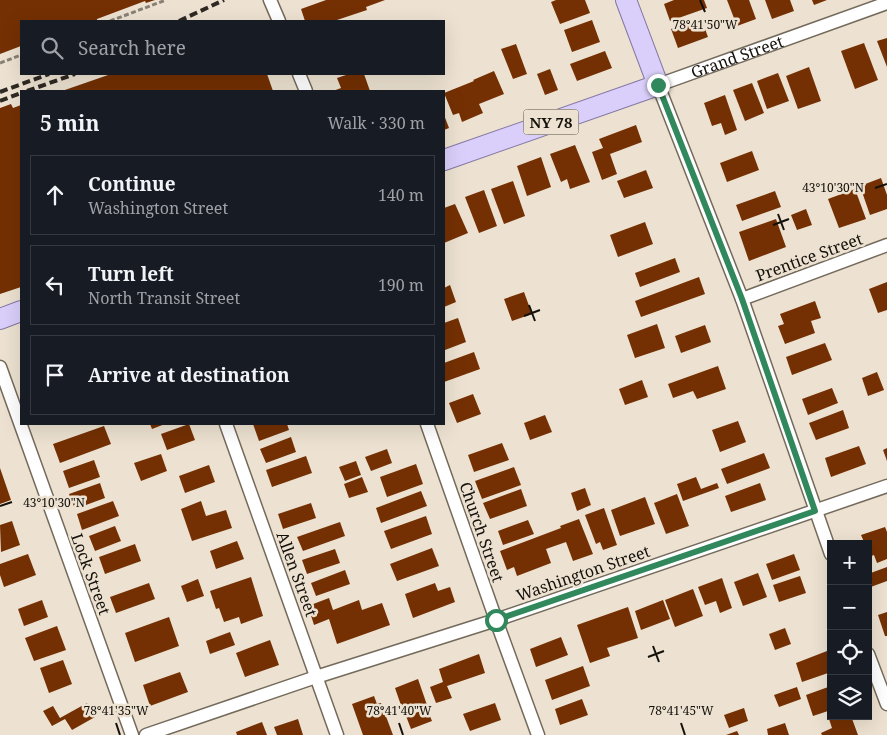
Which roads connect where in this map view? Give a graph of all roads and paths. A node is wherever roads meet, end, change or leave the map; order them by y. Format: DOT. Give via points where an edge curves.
graph roads {
  1 [pos="166,0"];
  2 [pos="270,0"];
  3 [pos="626,0"];
  4 [pos="887,3"];
  5 [pos="113,20"];
  6 [pos="279,20"];
  7 [pos="20,55"];
  8 [pos="0,64"];
  9 [pos="299,75"];
  10 [pos="658,85"];
  11 [pos="306,90"];
  12 [pos="445,160"];
  13 [pos="887,245"];
  14 [pos="742,299"];
  15 [pos="20,311"];
  16 [pos="0,319"];
  17 [pos="0,367"];
  18 [pos="20,423"];
  19 [pos="21,425"];
  20 [pos="226,425"];
  21 [pos="427,425"];
  22 [pos="887,486"];
  23 [pos="815,511"];
  24 [pos="827,543"];
  25 [pos="496,620"];
  26 [pos="872,665"];
  27 [pos="316,677"];
  28 [pos="887,704"];
  29 [pos="132,735"];
  30 [pos="146,735"];
  31 [pos="337,735"];
  32 [pos="538,735"];
  1 -- 5 [label="path"];
  2 -- 6 [label="street"];
  3 -- 10 [label="main road"];
  4 -- 10 [label="street, Grand Street"];
  7 -- 8 [label="path"];
  9 -- 11 [label="street"];
  10 -- 12 [label="main road, Grand Street / NY 78"];
  10 -- 14 [label="street"];
  13 -- 14 [label="street, Prentice Street"];
  14 -- 23 [label="street"];
  15 -- 16 [label="main road"];
  17 -- 18 [label="street, Lock Street"];
  19 -- 29 [label="street, Lock Street"];
  20 -- 27 [label="street, Allen Street"];
  21 -- 25 [label="street, Church Street"];
  22 -- 23 [label="street, Washington Street"];
  23 -- 24 [label="street"];
  23 -- 25 [label="street, Washington Street"];
  25 -- 27 [label="street, Washington Street"];
  25 -- 32 [label="street, Church Street"];
  26 -- 28 [label="street"];
  27 -- 30 [label="street, Washington Street"];
  27 -- 31 [label="street, Allen Street"];
}
